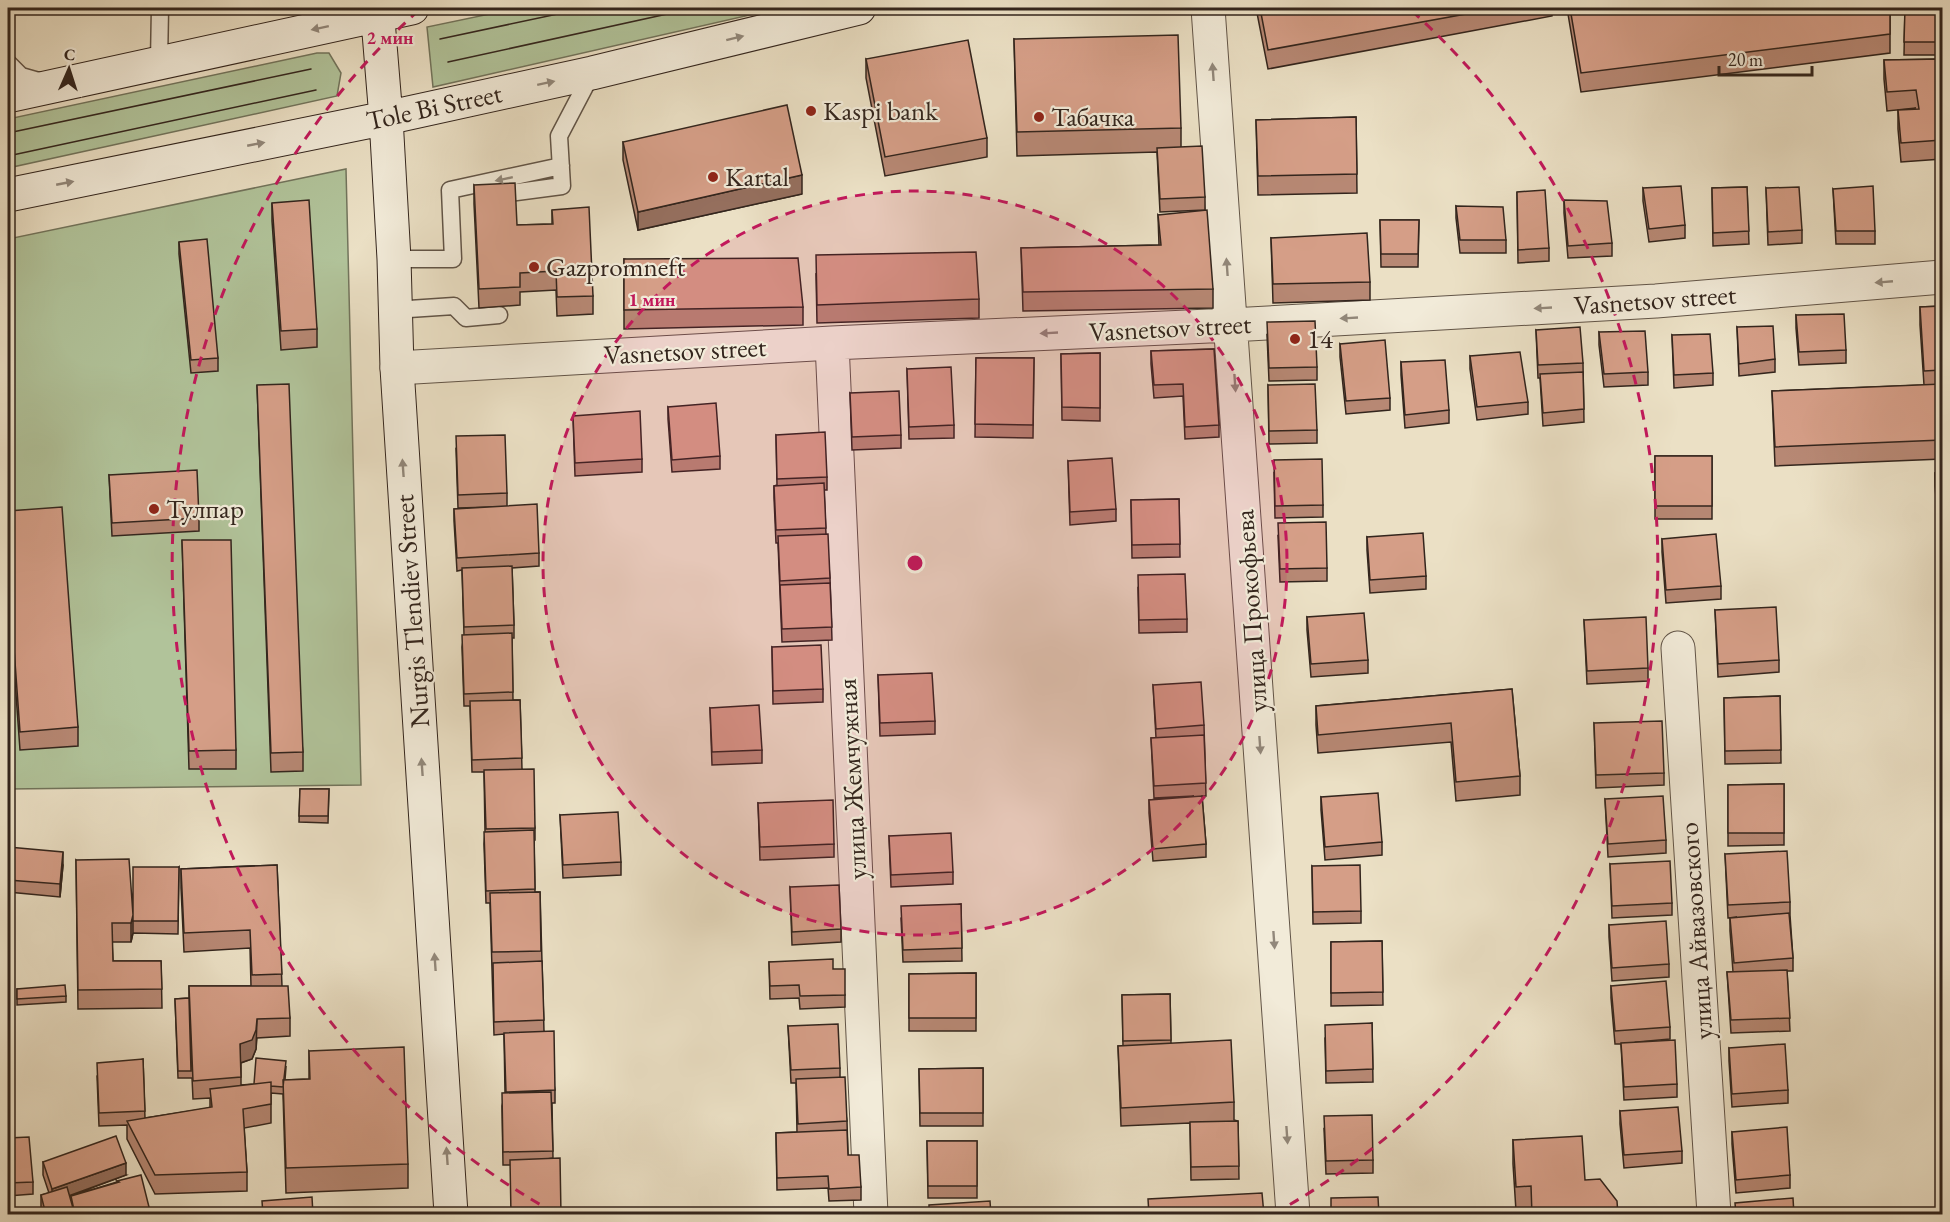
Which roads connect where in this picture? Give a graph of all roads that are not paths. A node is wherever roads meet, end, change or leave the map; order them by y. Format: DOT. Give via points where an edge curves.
graph roads {
  1 [pos="160,8"];
  2 [pos="412,8"];
  3 [pos="1208,8"];
  4 [pos="830,10"];
  5 [pos="377,11"];
  6 [pos="159,62"];
  7 [pos="8,63"];
  8 [pos="592,74"];
  9 [pos="52,85"];
  10 [pos="8,96"];
  11 [pos="386,118"];
  12 [pos="561,166"];
  13 [pos="8,195"];
  14 [pos="494,195"];
  15 [pos="394,259"];
  16 [pos="1942,277"];
  17 [pos="394,310"];
  18 [pos="499,315"];
  19 [pos="1231,325"];
  20 [pos="832,343"];
  21 [pos="397,368"];
  22 [pos="1678,648"];
  23 [pos="451,1215"];
  24 [pos="872,1215"];
  25 [pos="1293,1215"];
  26 [pos="1714,1215"];
  1 -- 6 [label="lane"];
  2 -- 5 [label="street"];
  19 -- 3 [label="street, улица Прокофьева, one-way"];
  8 -- 4 [label="street, Tole Bi Street, one-way"];
  5 -- 6 [label="street, one-way"];
  5 -- 11 [label="street, Nurgis Tlendiev Street"];
  6 -- 9 [label="street"];
  7 -- 9 [label="lane" via="21,76"];
  11 -- 8 [label="street, Tole Bi Street, one-way"];
  8 -- 12 [label="lane" via="559,136"];
  9 -- 10 [label="street"];
  13 -- 11 [label="street, Tole Bi Street, one-way"];
  11 -- 15 [label="street, Nurgis Tlendiev Street"];
  12 -- 14 [label="lane" via="562,186"];
  12 -- 15 [label="lane, one-way" via="450,190 453,259"];
  15 -- 17 [label="street, Nurgis Tlendiev Street"];
  16 -- 19 [label="street, Vasnetsov street, one-way" via="1656,301"];
  17 -- 18 [label="lane" via="454,306 466,318"];
  17 -- 21 [label="street, Nurgis Tlendiev Street"];
  19 -- 20 [label="street, Vasnetsov street, one-way"];
  19 -- 25 [label="street, улица Прокофьева, one-way"];
  20 -- 21 [label="street, Vasnetsov street"];
  20 -- 24 [label="street, улица Жемчужная"];
  23 -- 21 [label="street, Nurgis Tlendiev Street, one-way"];
  22 -- 26 [label="street, улица Айвазовского"];
}
